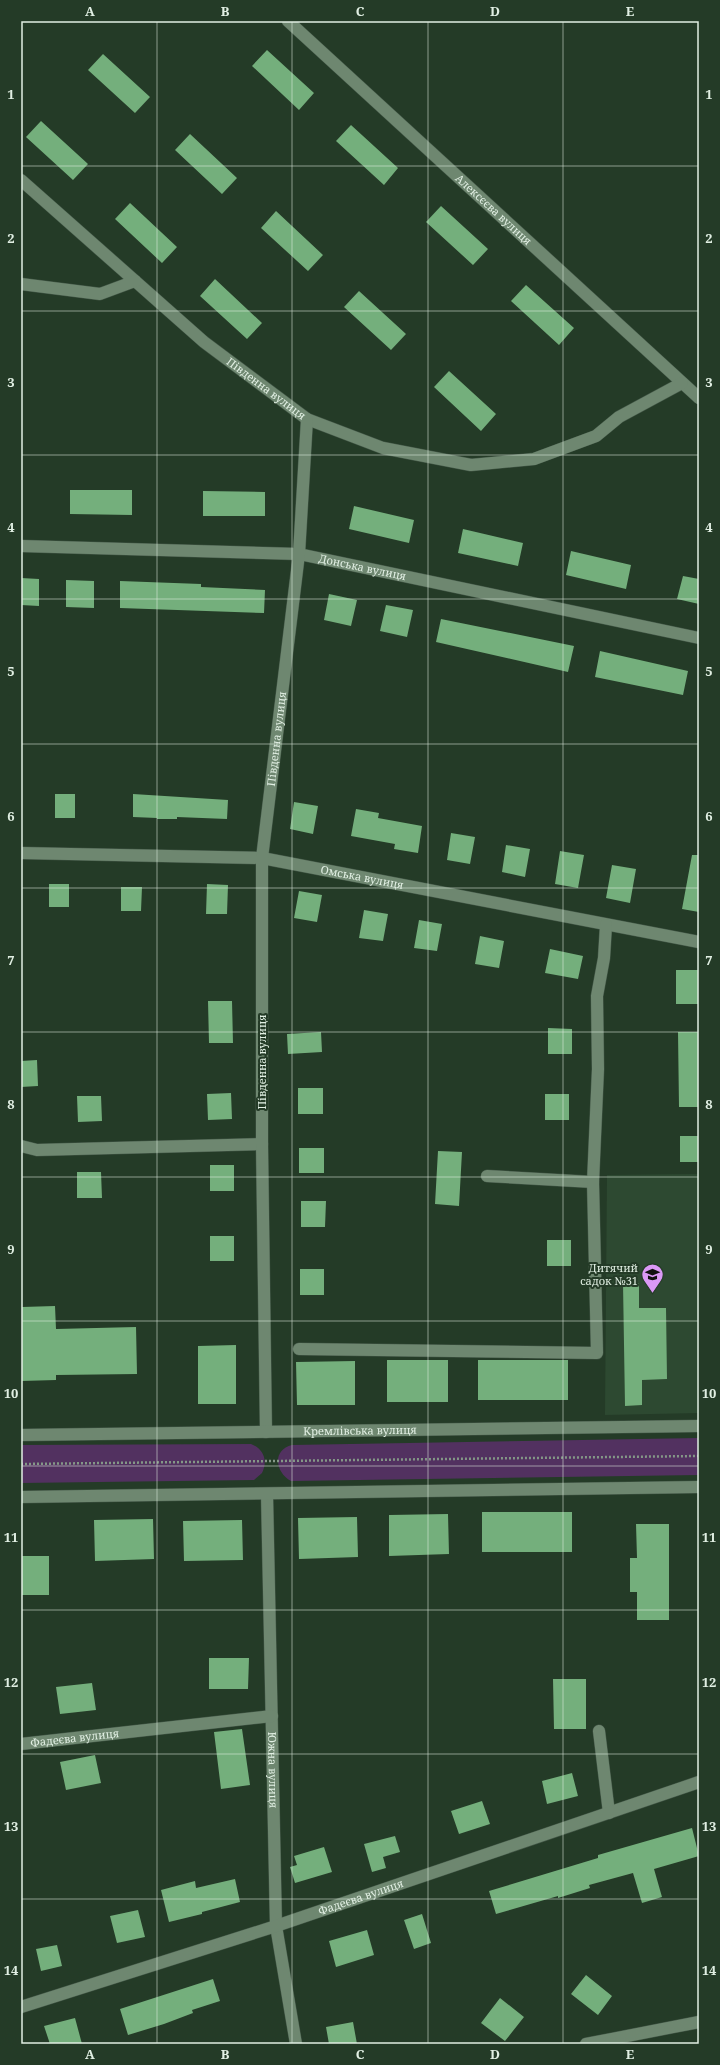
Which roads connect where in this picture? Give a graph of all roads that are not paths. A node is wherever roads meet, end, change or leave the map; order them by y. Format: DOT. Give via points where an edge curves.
graph roads {
  1 [pos="288,21"];
  2 [pos="21,180"];
  3 [pos="135,281"];
  4 [pos="21,284"];
  5 [pos="682,383"];
  6 [pos="699,398"];
  7 [pos="307,419"];
  8 [pos="21,546"];
  9 [pos="299,554"];
  10 [pos="699,638"];
  11 [pos="21,852"];
  12 [pos="262,858"];
  13 [pos="606,925"];
  14 [pos="699,942"];
  15 [pos="262,1144"];
  16 [pos="21,1146"];
  17 [pos="487,1176"];
  18 [pos="593,1182"];
  19 [pos="299,1349"];
  20 [pos="699,1426"];
  21 [pos="266,1432"];
  22 [pos="21,1435"];
  23 [pos="699,1487"];
  24 [pos="266,1494"];
  25 [pos="21,1497"];
  26 [pos="272,1716"];
  27 [pos="599,1731"];
  28 [pos="21,1744"];
  29 [pos="699,1782"];
  30 [pos="609,1813"];
  31 [pos="276,1926"];
  32 [pos="21,2007"];
  33 [pos="699,2022"];
  34 [pos="296,2044"];
  35 [pos="586,2044"];
  1 -- 5 [label="street, Алексєєва вулиця"];
  2 -- 3 [label="street, Південна вулиця"];
  3 -- 4 [label="street" via="100,294"];
  3 -- 7 [label="street, Південна вулиця" via="204,342"];
  5 -- 6 [label="street, Алексєєва вулиця"];
  5 -- 7 [label="street" via="619,417 596,436 534,459 471,465 383,448"];
  7 -- 9 [label="street, Південна вулиця"];
  8 -- 9 [label="street, Донська вулиця"];
  9 -- 10 [label="street, Донська вулиця"];
  9 -- 12 [label="street, Південна вулиця"];
  11 -- 12 [label="street, Омська вулиця"];
  12 -- 13 [label="street, Омська вулиця"];
  12 -- 15 [label="street, Південна вулиця"];
  13 -- 14 [label="street, Омська вулиця"];
  13 -- 18 [label="street" via="604,958 597,996 598,1069"];
  15 -- 16 [label="street" via="37,1150"];
  15 -- 21 [label="street, Південна вулиця"];
  17 -- 18 [label="street"];
  18 -- 19 [label="street" via="597,1353"];
  20 -- 21 [label="street, Кремлівська вулиця"];
  21 -- 22 [label="street, Кремлівська вулиця"];
  23 -- 24 [label="street"];
  24 -- 25 [label="street"];
  24 -- 26 [label="street, Южна вулиця"];
  26 -- 28 [label="street, Фадеєва вулиця"];
  26 -- 31 [label="street, Южна вулиця"];
  27 -- 30 [label="street"];
  29 -- 30 [label="street, Фадеєва вулиця"];
  30 -- 31 [label="street, Фадеєва вулиця"];
  31 -- 32 [label="street, Фадеєва вулиця"];
  31 -- 34 [label="street, Южна вулиця"];
  33 -- 35 [label="street"];
}
